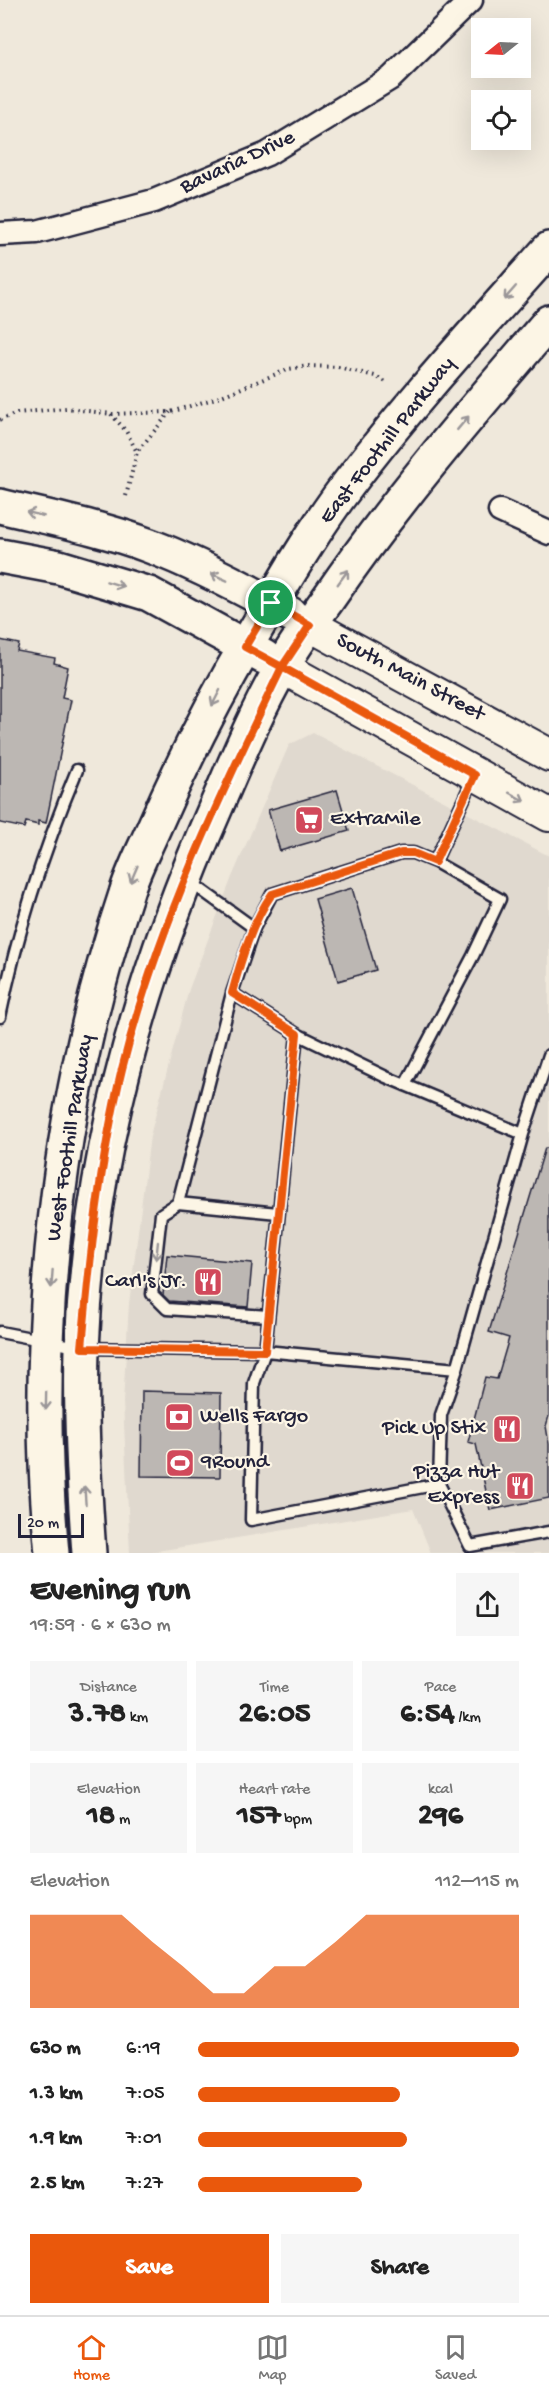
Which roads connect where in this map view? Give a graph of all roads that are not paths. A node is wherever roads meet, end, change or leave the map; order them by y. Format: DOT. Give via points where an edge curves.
graph roads {
  1 [pos="471,0"];
  2 [pos="0,234"];
  3 [pos="549,249"];
  4 [pos="549,322"];
  5 [pos="0,506"];
  6 [pos="500,511"];
  7 [pos="549,533"];
  8 [pos="0,556"];
  9 [pos="271,603"];
  10 [pos="310,625"];
  11 [pos="245,647"];
  12 [pos="282,667"];
  13 [pos="549,755"];
  14 [pos="77,770"];
  15 [pos="475,775"];
  16 [pos="549,815"];
  17 [pos="435,862"];
  18 [pos="186,880"];
  19 [pos="254,928"];
  20 [pos="232,993"];
  21 [pos="0,1017"];
  22 [pos="297,1034"];
  23 [pos="549,1055"];
  24 [pos="405,1085"];
  25 [pos="523,1134"];
  26 [pos="178,1203"];
  27 [pos="278,1213"];
  28 [pos="268,1316"];
  29 [pos="0,1332"];
  30 [pos="47,1342"];
  31 [pos="82,1348"];
  32 [pos="265,1351"];
  33 [pos="457,1369"];
  34 [pos="439,1484"];
  35 [pos="549,1532"];
  36 [pos="52,1553"];
  37 [pos="89,1553"];
  1 -- 2 [label="street, Bavaria Drive" via="391,78 267,154 154,201 37,232"];
  3 -- 9 [label="main road, East Foothill Parkway, one-way" via="418,398 338,499"];
  10 -- 4 [label="main road, East Foothill Parkway, one-way" via="378,528"];
  9 -- 5 [label="main road, South Main Street, one-way" via="150,546"];
  6 -- 7 [label="street"];
  8 -- 11 [label="main road, one-way" via="59,567 149,594"];
  9 -- 10 [label="main road, South Main Street"];
  9 -- 11 [label="main road, East Foothill Parkway"];
  10 -- 12 [label="main road, East Foothill Parkway"];
  10 -- 13 [label="main road, South Main Street"];
  11 -- 12 [label="main road"];
  11 -- 30 [label="main road, West Foothill Parkway, one-way" via="173,782 127,890 101,976 79,1062 58,1199"];
  12 -- 15 [label="main road"];
  12 -- 18 [label="main road, West Foothill Parkway" via="232,770"];
  14 -- 21 [label="lane" via="51,832"];
  15 -- 16 [label="main road, one-way"];
  15 -- 17 [label="lane"];
  17 -- 19 [label="lane" via="413,853 401,853 272,894"];
  17 -- 24 [label="lane" via="500,898"];
  18 -- 19 [label="lane"];
  18 -- 31 [label="main road, West Foothill Parkway" via="174,906 122,1069 97,1205"];
  19 -- 20 [label="lane"];
  20 -- 22 [label="lane"];
  20 -- 26 [label="lane"];
  22 -- 24 [label="lane"];
  22 -- 27 [label="lane"];
  23 -- 25 [label="lane"];
  24 -- 25 [label="lane"];
  25 -- 33 [label="lane"];
  26 -- 27 [label="lane"];
  26 -- 28 [label="lane, one-way" via="161,1214 152,1294 167,1309"];
  27 -- 28 [label="lane"];
  28 -- 32 [label="lane"];
  29 -- 30 [label="lane"];
  30 -- 31 [label="lane"];
  30 -- 36 [label="main road, West Foothill Parkway, one-way" via="45,1479"];
  31 -- 32 [label="lane"];
  37 -- 31 [label="main road, West Foothill Parkway, one-way"];
  32 -- 33 [label="lane"];
  32 -- 34 [label="lane" via="254,1383 251,1520"];
  33 -- 34 [label="lane" via="441,1415"];
  34 -- 35 [label="lane" via="470,1546"];
}
